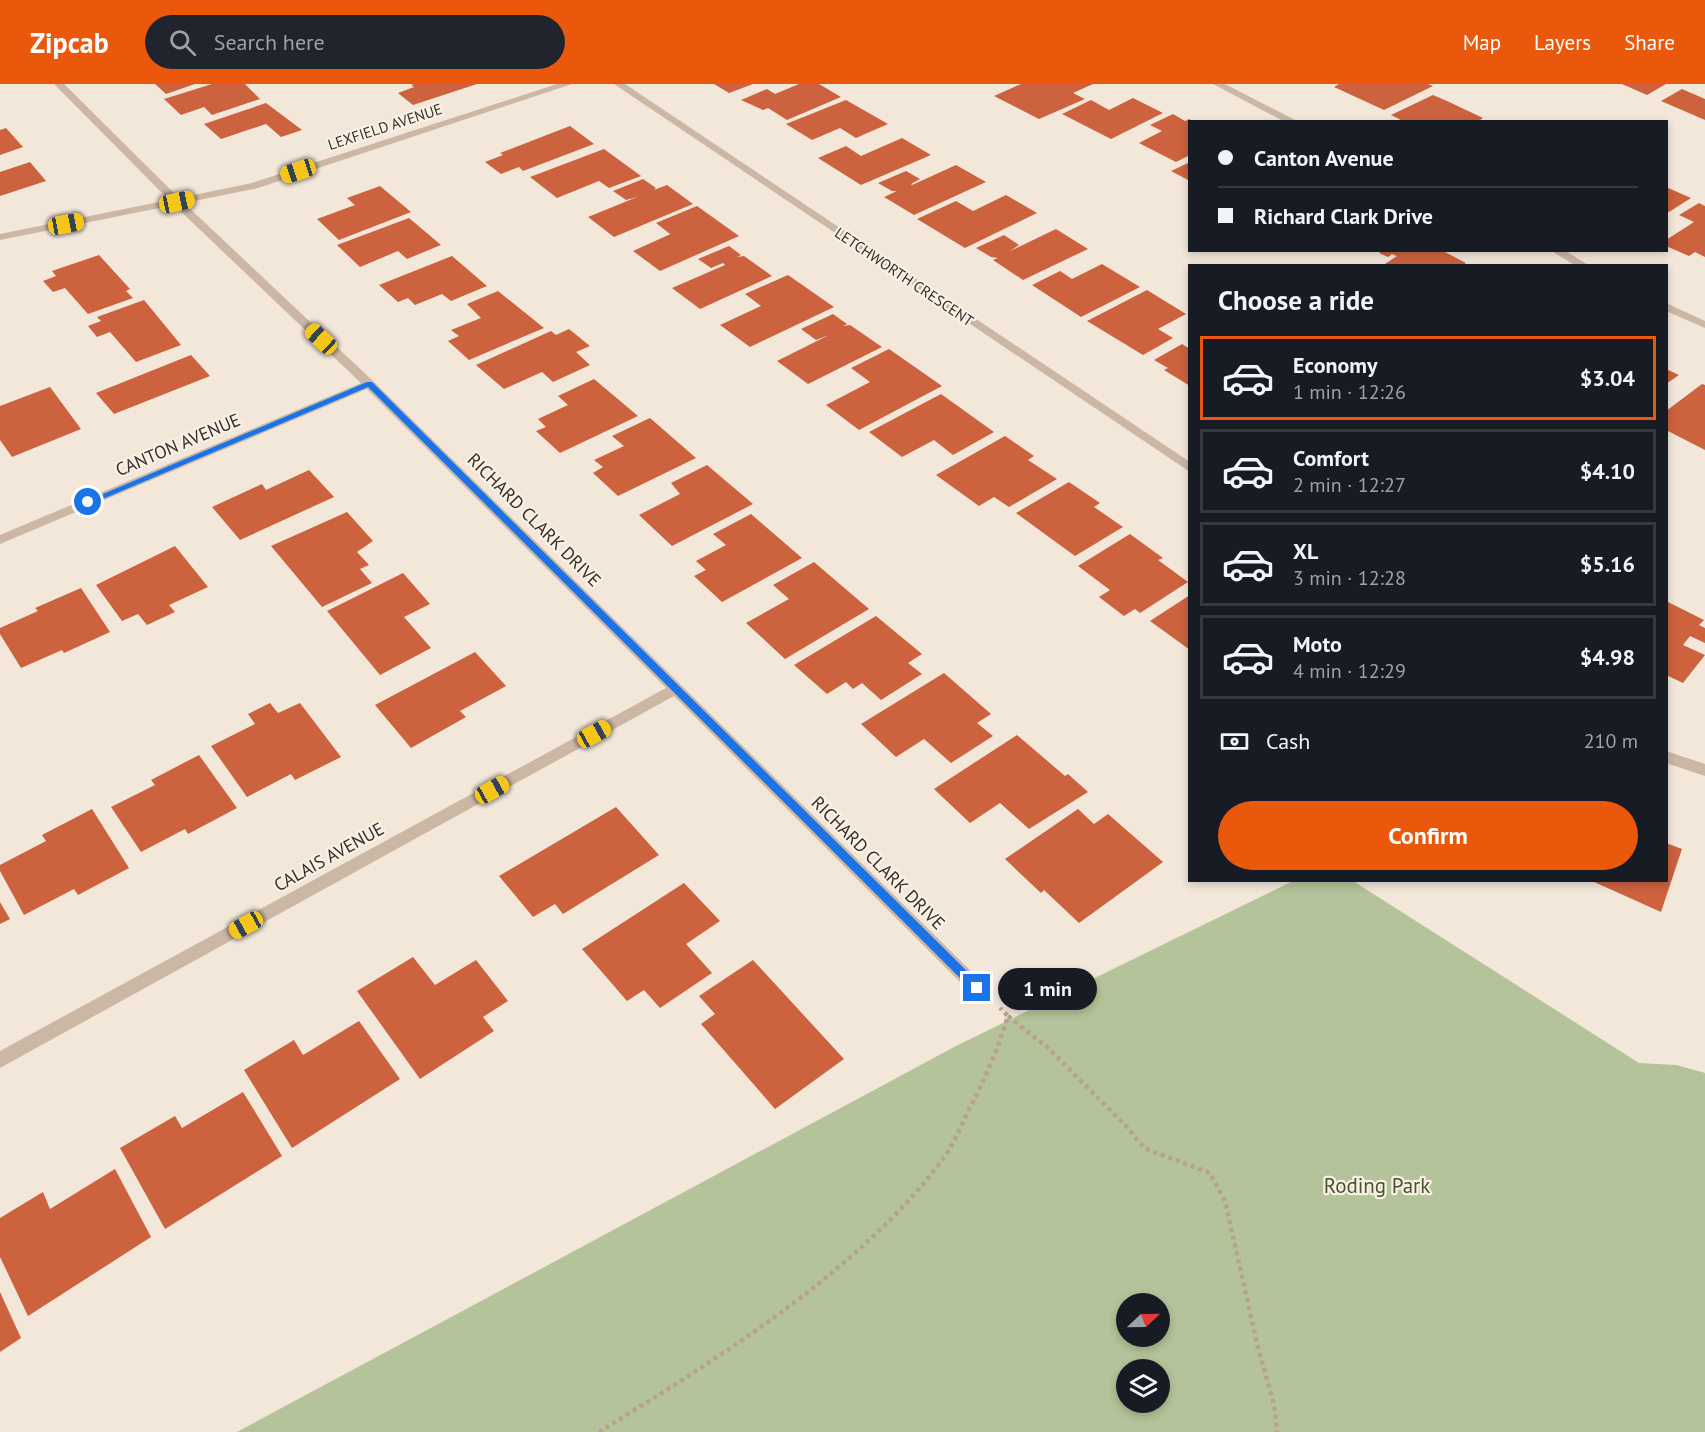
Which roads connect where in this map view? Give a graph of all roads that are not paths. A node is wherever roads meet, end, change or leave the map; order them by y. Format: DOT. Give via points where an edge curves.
graph roads {
  1 [pos="59,84"];
  2 [pos="567,84"];
  3 [pos="619,84"];
  4 [pos="1218,84"];
  5 [pos="1290,120"];
  6 [pos="177,202"];
  7 [pos="0,237"];
  8 [pos="1559,252"];
  9 [pos="1581,264"];
  10 [pos="1668,307"];
  11 [pos="1705,325"];
  12 [pos="369,384"];
  13 [pos="1188,467"];
  14 [pos="0,540"];
  15 [pos="676,688"];
  16 [pos="1668,758"];
  17 [pos="1705,770"];
  18 [pos="977,988"];
  19 [pos="0,1060"];
  1 -- 6 [label="street, RICHARD CLARK DRIVE"];
  2 -- 6 [label="street, LEXFIELD AVENUE" via="254,186"];
  3 -- 13 [label="street, LETCHWORTH CRESCENT"];
  4 -- 5 [label="street"];
  6 -- 7 [label="street, LEXFIELD AVENUE"];
  6 -- 12 [label="street, RICHARD CLARK DRIVE"];
  8 -- 9 [label="street"];
  10 -- 11 [label="street"];
  12 -- 14 [label="street, CANTON AVENUE"];
  12 -- 15 [label="street, RICHARD CLARK DRIVE"];
  15 -- 18 [label="street, RICHARD CLARK DRIVE"];
  15 -- 19 [label="street, CALAIS AVENUE"];
  16 -- 17 [label="street"];
}
